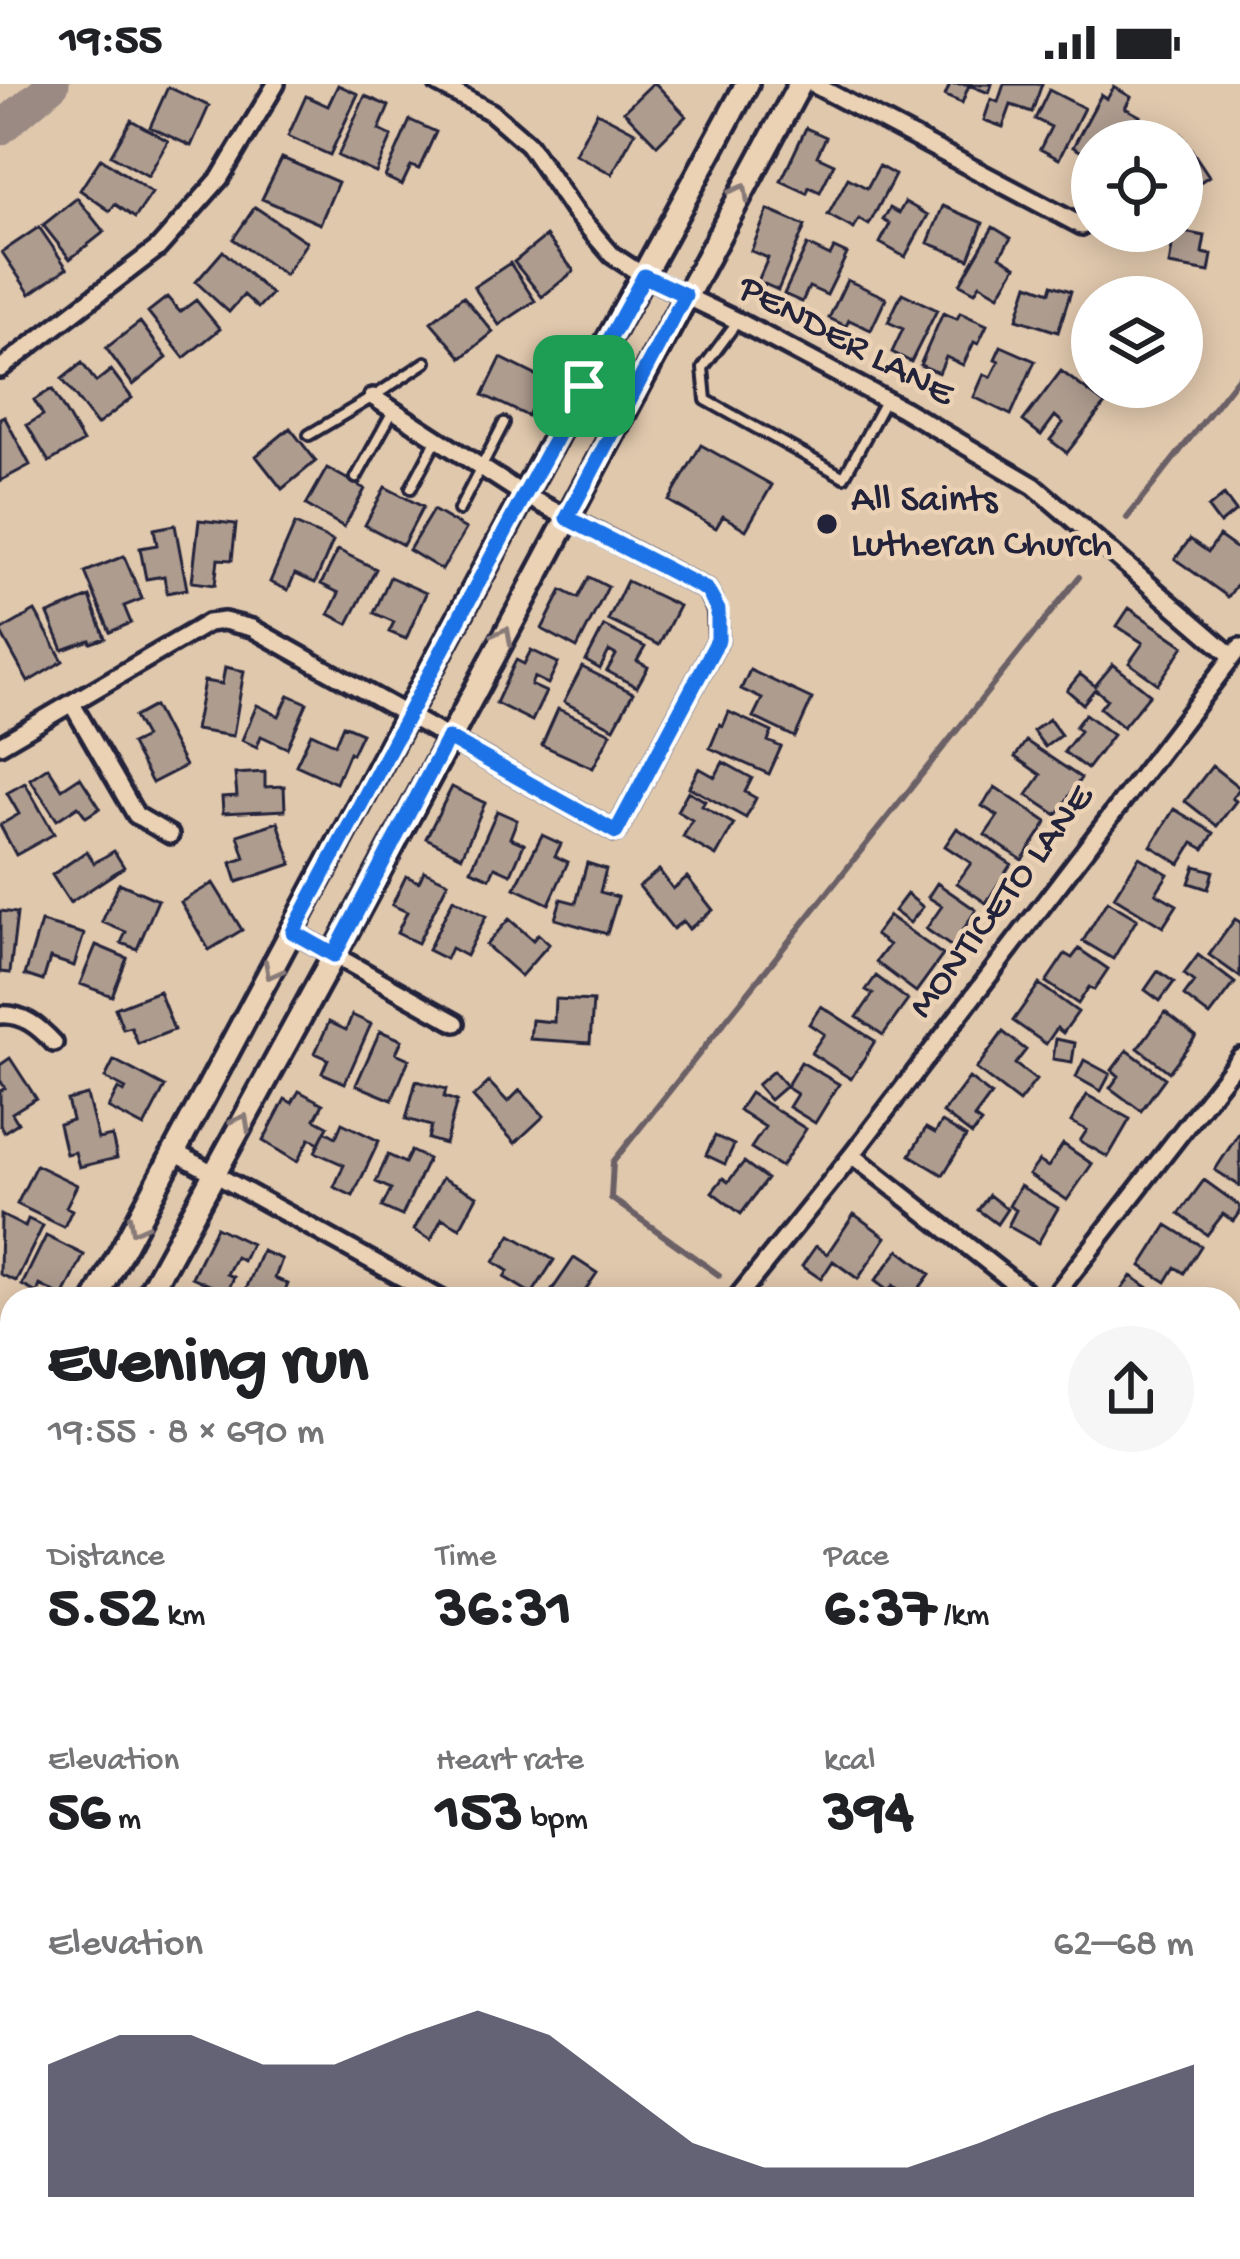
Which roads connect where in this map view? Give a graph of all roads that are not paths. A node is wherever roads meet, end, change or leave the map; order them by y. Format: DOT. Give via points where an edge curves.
graph roads {
  1 [pos="276,84"];
  2 [pos="438,84"];
  3 [pos="747,84"];
  4 [pos="800,84"];
  5 [pos="813,84"];
  6 [pos="1071,220"];
  7 [pos="644,276"];
  8 [pos="685,295"];
  9 [pos="738,321"];
  10 [pos="426,362"];
  11 [pos="0,369"];
  12 [pos="373,398"];
  13 [pos="885,400"];
  14 [pos="393,411"];
  15 [pos="503,423"];
  16 [pos="309,435"];
  17 [pos="436,439"];
  18 [pos="481,468"];
  19 [pos="356,478"];
  20 [pos="411,488"];
  21 [pos="524,496"];
  22 [pos="459,510"];
  23 [pos="567,518"];
  24 [pos="1236,652"];
  25 [pos="72,704"];
  26 [pos="407,716"];
  27 [pos="448,738"];
  28 [pos="0,745"];
  29 [pos="170,835"];
  30 [pos="293,932"];
  31 [pos="334,955"];
  32 [pos="0,1015"];
  33 [pos="456,1023"];
  34 [pos="54,1043"];
  35 [pos="1240,1057"];
  36 [pos="176,1152"];
  37 [pos="852,1155"];
  38 [pos="214,1174"];
  39 [pos="103,1287"];
  40 [pos="153,1287"];
  41 [pos="419,1287"];
  42 [pos="746,1287"];
  43 [pos="1020,1287"];
  44 [pos="1061,1287"];
  1 -- 11 [label="street" via="220,178 158,248"];
  2 -- 7 [label="street, PENDER LANE" via="528,143 612,255"];
  3 -- 7 [label="main road"];
  8 -- 4 [label="main road, one-way"];
  5 -- 6 [label="street"];
  7 -- 8 [label="street, PENDER LANE"];
  7 -- 21 [label="main road"];
  8 -- 9 [label="street, PENDER LANE"];
  8 -- 23 [label="main road"];
  9 -- 13 [label="street, PENDER LANE"];
  9 -- 13 [label="lane" via="703,368 706,400 844,477"];
  10 -- 12 [label="lane"];
  12 -- 14 [label="street"];
  12 -- 16 [label="lane"];
  13 -- 24 [label="street, PENDER LANE" via="1034,486"];
  14 -- 17 [label="street"];
  14 -- 19 [label="lane"];
  15 -- 18 [label="lane"];
  17 -- 18 [label="street"];
  17 -- 20 [label="lane"];
  18 -- 21 [label="street"];
  18 -- 22 [label="lane"];
  21 -- 23 [label="street"];
  21 -- 26 [label="main road"];
  27 -- 23 [label="main road, one-way"];
  23 -- 27 [label="street" via="707,590 718,610 718,640 616,832"];
  24 -- 37 [label="street, MONTICETO LANE"];
  25 -- 26 [label="street" via="208,622 224,621 252,628"];
  25 -- 28 [label="street"];
  25 -- 29 [label="street" via="136,815"];
  26 -- 27 [label="street"];
  26 -- 30 [label="main road"];
  27 -- 31 [label="main road"];
  30 -- 31 [label="street"];
  30 -- 36 [label="main road, one-way"];
  31 -- 33 [label="street"];
  38 -- 31 [label="main road, one-way"];
  32 -- 34 [label="street" via="35,1023"];
  35 -- 44 [label="street"];
  36 -- 38 [label="street"];
  36 -- 39 [label="main road, one-way"];
  37 -- 42 [label="street, MONTICETO LANE"];
  37 -- 43 [label="street"];
  38 -- 40 [label="main road"];
  38 -- 41 [label="street"];
}
